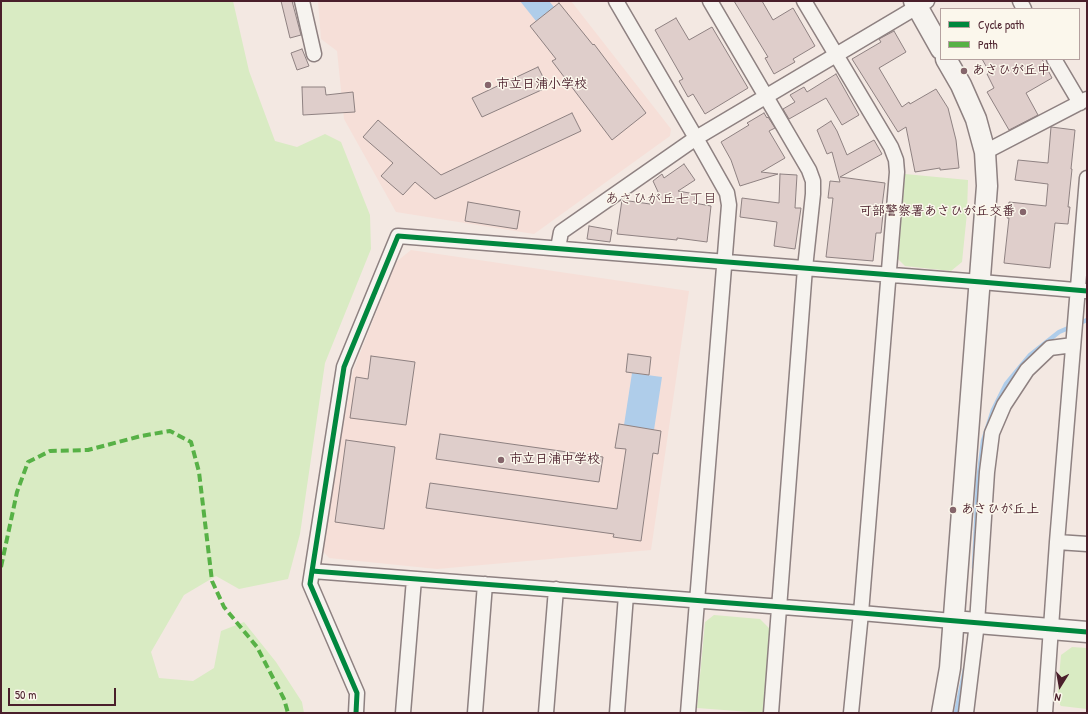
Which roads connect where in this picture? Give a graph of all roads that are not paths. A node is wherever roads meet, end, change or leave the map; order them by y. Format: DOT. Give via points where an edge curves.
graph roads {
  1 [pos="302,1"];
  2 [pos="616,1"];
  3 [pos="710,1"];
  4 [pos="804,1"];
  5 [pos="920,3"];
  6 [pos="940,47"];
  7 [pos="314,54"];
  8 [pos="836,55"];
  9 [pos="947,60"];
  10 [pos="1055,60"];
  11 [pos="766,96"];
  12 [pos="1083,101"];
  13 [pos="696,138"];
  14 [pos="985,152"];
  15 [pos="1087,178"];
  16 [pos="558,248"];
  17 [pos="725,262"];
  18 [pos="806,268"];
  19 [pos="888,274"];
  20 [pos="981,282"];
  21 [pos="1082,291"];
  22 [pos="1073,345"];
  23 [pos="1057,542"];
  24 [pos="1087,544"];
  25 [pos="312,571"];
  26 [pos="414,579"];
  27 [pos="486,584"];
  28 [pos="556,589"];
  29 [pos="626,595"];
  30 [pos="698,600"];
  31 [pos="780,607"];
  32 [pos="861,613"];
  33 [pos="954,621"];
  34 [pos="977,623"];
  35 [pos="1051,629"];
  36 [pos="1087,632"];
  37 [pos="356,713"];
  38 [pos="403,713"];
  39 [pos="475,713"];
  40 [pos="546,713"];
  41 [pos="616,713"];
  42 [pos="688,713"];
  43 [pos="771,713"];
  44 [pos="851,713"];
  45 [pos="942,713"];
  46 [pos="967,713"];
  47 [pos="1045,713"];
  1 -- 7 [label="street"];
  2 -- 13 [label="street"];
  3 -- 11 [label="street"];
  4 -- 8 [label="street"];
  5 -- 6 [label="street"];
  5 -- 8 [label="street"];
  8 -- 11 [label="street"];
  8 -- 19 [label="street" via="891,147 896,160"];
  9 -- 14 [label="street" via="976,119"];
  10 -- 12 [label="street"];
  11 -- 13 [label="street"];
  11 -- 18 [label="street" via="813,181"];
  12 -- 14 [label="street"];
  13 -- 16 [label="street" via="561,232"];
  13 -- 17 [label="street" via="727,193 729,205"];
  14 -- 20 [label="street" via="987,186"];
  15 -- 21 [label="street"];
  16 -- 17 [label="street"];
  16 -- 25 [label="street" via="398,236 344,367"];
  17 -- 18 [label="street"];
  17 -- 30 [label="street"];
  18 -- 19 [label="street"];
  18 -- 31 [label="street"];
  19 -- 20 [label="street"];
  19 -- 32 [label="street"];
  20 -- 21 [label="street"];
  20 -- 33 [label="street"];
  21 -- 22 [label="street"];
  22 -- 23 [label="street"];
  22 -- 34 [label="street" via="1050,348 1027,370 1004,405 992,433"];
  23 -- 24 [label="street"];
  23 -- 35 [label="street"];
  25 -- 26 [label="street"];
  25 -- 37 [label="street" via="310,584 357,694"];
  26 -- 27 [label="street"];
  26 -- 38 [label="street"];
  27 -- 28 [label="street"];
  27 -- 39 [label="street"];
  28 -- 29 [label="street"];
  28 -- 40 [label="street"];
  29 -- 30 [label="street"];
  29 -- 41 [label="street"];
  30 -- 31 [label="street"];
  30 -- 42 [label="street"];
  31 -- 32 [label="street"];
  31 -- 43 [label="street"];
  32 -- 33 [label="street"];
  32 -- 44 [label="street"];
  33 -- 34 [label="street"];
  33 -- 45 [label="street" via="950,668"];
  34 -- 35 [label="street"];
  34 -- 46 [label="street"];
  35 -- 36 [label="street"];
  35 -- 47 [label="street"];
}
